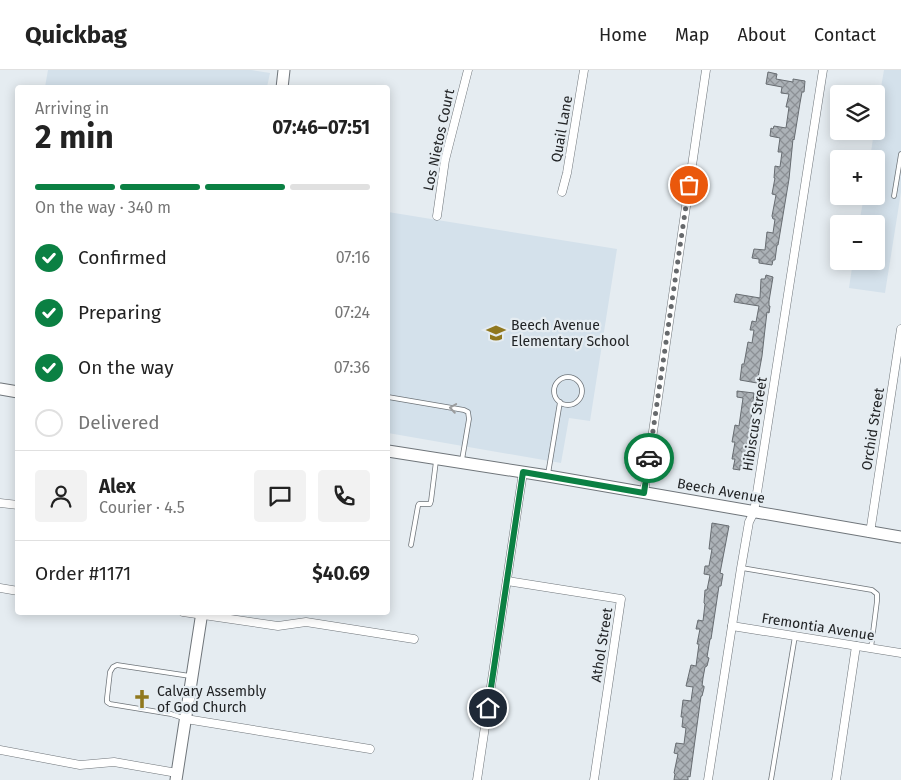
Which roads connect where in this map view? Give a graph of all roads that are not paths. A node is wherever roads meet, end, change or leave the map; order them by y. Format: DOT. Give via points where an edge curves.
graph roads {
  1 [pos="284,70"];
  2 [pos="468,70"];
  3 [pos="584,70"];
  4 [pos="706,70"];
  5 [pos="824,70"];
  6 [pos="282,85"];
  7 [pos="901,154"];
  8 [pos="562,192"];
  9 [pos="894,196"];
  10 [pos="437,216"];
  11 [pos="901,329"];
  12 [pos="0,389"];
  13 [pos="15,392"];
  14 [pos="390,397"];
  15 [pos="560,402"];
  16 [pos="390,451"];
  17 [pos="437,458"];
  18 [pos="462,462"];
  19 [pos="523,472"];
  20 [pos="548,476"];
  21 [pos="644,493"];
  22 [pos="0,502"];
  23 [pos="15,504"];
  24 [pos="754,512"];
  25 [pos="870,533"];
  26 [pos="901,537"];
  27 [pos="411,545"];
  28 [pos="741,568"];
  29 [pos="506,581"];
  30 [pos="0,588"];
  31 [pos="15,590"];
  32 [pos="202,615"];
  33 [pos="208,615"];
  34 [pos="732,626"];
  35 [pos="795,636"];
  36 [pos="414,639"];
  37 [pos="856,646"];
  38 [pos="871,648"];
  39 [pos="901,654"];
  40 [pos="192,676"];
  41 [pos="186,719"];
  42 [pos="370,749"];
  43 [pos="0,750"];
  44 [pos="176,776"];
  45 [pos="476,780"];
  46 [pos="594,780"];
  47 [pos="708,780"];
  48 [pos="771,780"];
  49 [pos="836,780"];
  1 -- 6 [label="main road"];
  2 -- 10 [label="street, Los Nietos Court" via="445,160"];
  3 -- 8 [label="street, Quail Lane"];
  4 -- 21 [label="street"];
  5 -- 24 [label="street, Hibiscus Street"];
  7 -- 9 [label="lane"];
  11 -- 25 [label="street, Orchid Street"];
  12 -- 13 [label="main road"];
  18 -- 14 [label="lane, one-way" via="468,412"];
  15 -- 15 [label="lane" via="555,394 558,381 566,377 578,381 582,393 578,401 569,405"];
  15 -- 20 [label="lane"];
  16 -- 17 [label="main road, Beech Avenue"];
  17 -- 18 [label="main road, Beech Avenue"];
  17 -- 27 [label="lane" via="431,501 418,506"];
  18 -- 19 [label="main road, Beech Avenue"];
  19 -- 20 [label="main road, Beech Avenue"];
  19 -- 29 [label="street"];
  20 -- 21 [label="main road, Beech Avenue"];
  21 -- 24 [label="main road, Beech Avenue"];
  22 -- 23 [label="street"];
  24 -- 25 [label="main road, Beech Avenue"];
  24 -- 28 [label="street, Hibiscus Street" via="749,522"];
  25 -- 26 [label="main road, Beech Avenue"];
  28 -- 34 [label="street, Hibiscus Street"];
  28 -- 38 [label="lane" via="872,590 878,601"];
  29 -- 45 [label="street"];
  29 -- 46 [label="street, Athol Street" via="622,599"];
  30 -- 31 [label="street"];
  32 -- 40 [label="main road"];
  33 -- 36 [label="street" via="278,626 306,622"];
  34 -- 35 [label="street, Fremontia Avenue"];
  34 -- 47 [label="street, Hibiscus Street"];
  35 -- 37 [label="street, Fremontia Avenue"];
  35 -- 48 [label="lane"];
  37 -- 38 [label="street, Fremontia Avenue"];
  37 -- 49 [label="street"];
  38 -- 39 [label="street, Fremontia Avenue"];
  40 -- 41 [label="main road"];
  40 -- 41 [label="lane" via="117,665 110,672 107,698 110,704"];
  41 -- 42 [label="street"];
  41 -- 44 [label="main road"];
  43 -- 44 [label="street" via="80,765 114,762"];
}
